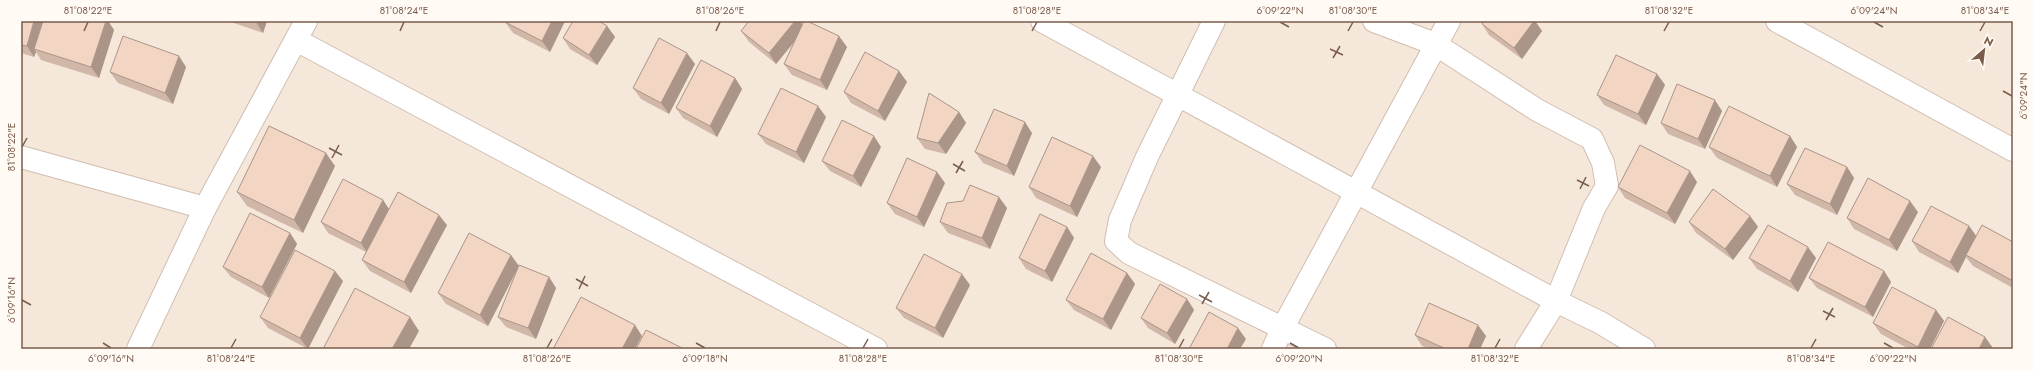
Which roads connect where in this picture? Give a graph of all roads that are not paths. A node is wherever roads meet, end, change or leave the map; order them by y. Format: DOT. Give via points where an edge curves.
graph roads {
  1 [pos="306,21"];
  2 [pos="1042,21"];
  3 [pos="1214,21"];
  4 [pos="1374,21"];
  5 [pos="1449,21"];
  6 [pos="1777,21"];
  7 [pos="296,40"];
  8 [pos="1435,44"];
  9 [pos="1180,94"];
  10 [pos="2013,150"];
  11 [pos="21,157"];
  12 [pos="1356,192"];
  13 [pos="205,208"];
  14 [pos="1556,301"];
  15 [pos="1282,329"];
  16 [pos="138,349"];
  17 [pos="876,349"];
  18 [pos="1273,349"];
  19 [pos="1325,349"];
  20 [pos="1526,349"];
  21 [pos="1644,349"];
  1 -- 7 [label="street"];
  2 -- 9 [label="street"];
  3 -- 9 [label="street"];
  4 -- 8 [label="street"];
  5 -- 8 [label="street"];
  6 -- 10 [label="street"];
  7 -- 13 [label="street"];
  7 -- 17 [label="street"];
  8 -- 12 [label="street"];
  8 -- 14 [label="street" via="1537,110 1592,139 1603,163 1606,186 1594,208"];
  9 -- 12 [label="street"];
  9 -- 15 [label="street" via="1144,164 1120,220 1116,241 1129,253"];
  11 -- 13 [label="street"];
  12 -- 14 [label="street"];
  12 -- 15 [label="street"];
  13 -- 16 [label="street"];
  14 -- 20 [label="street"];
  14 -- 21 [label="street" via="1601,323"];
  15 -- 18 [label="street"];
  15 -- 19 [label="street"];
}
